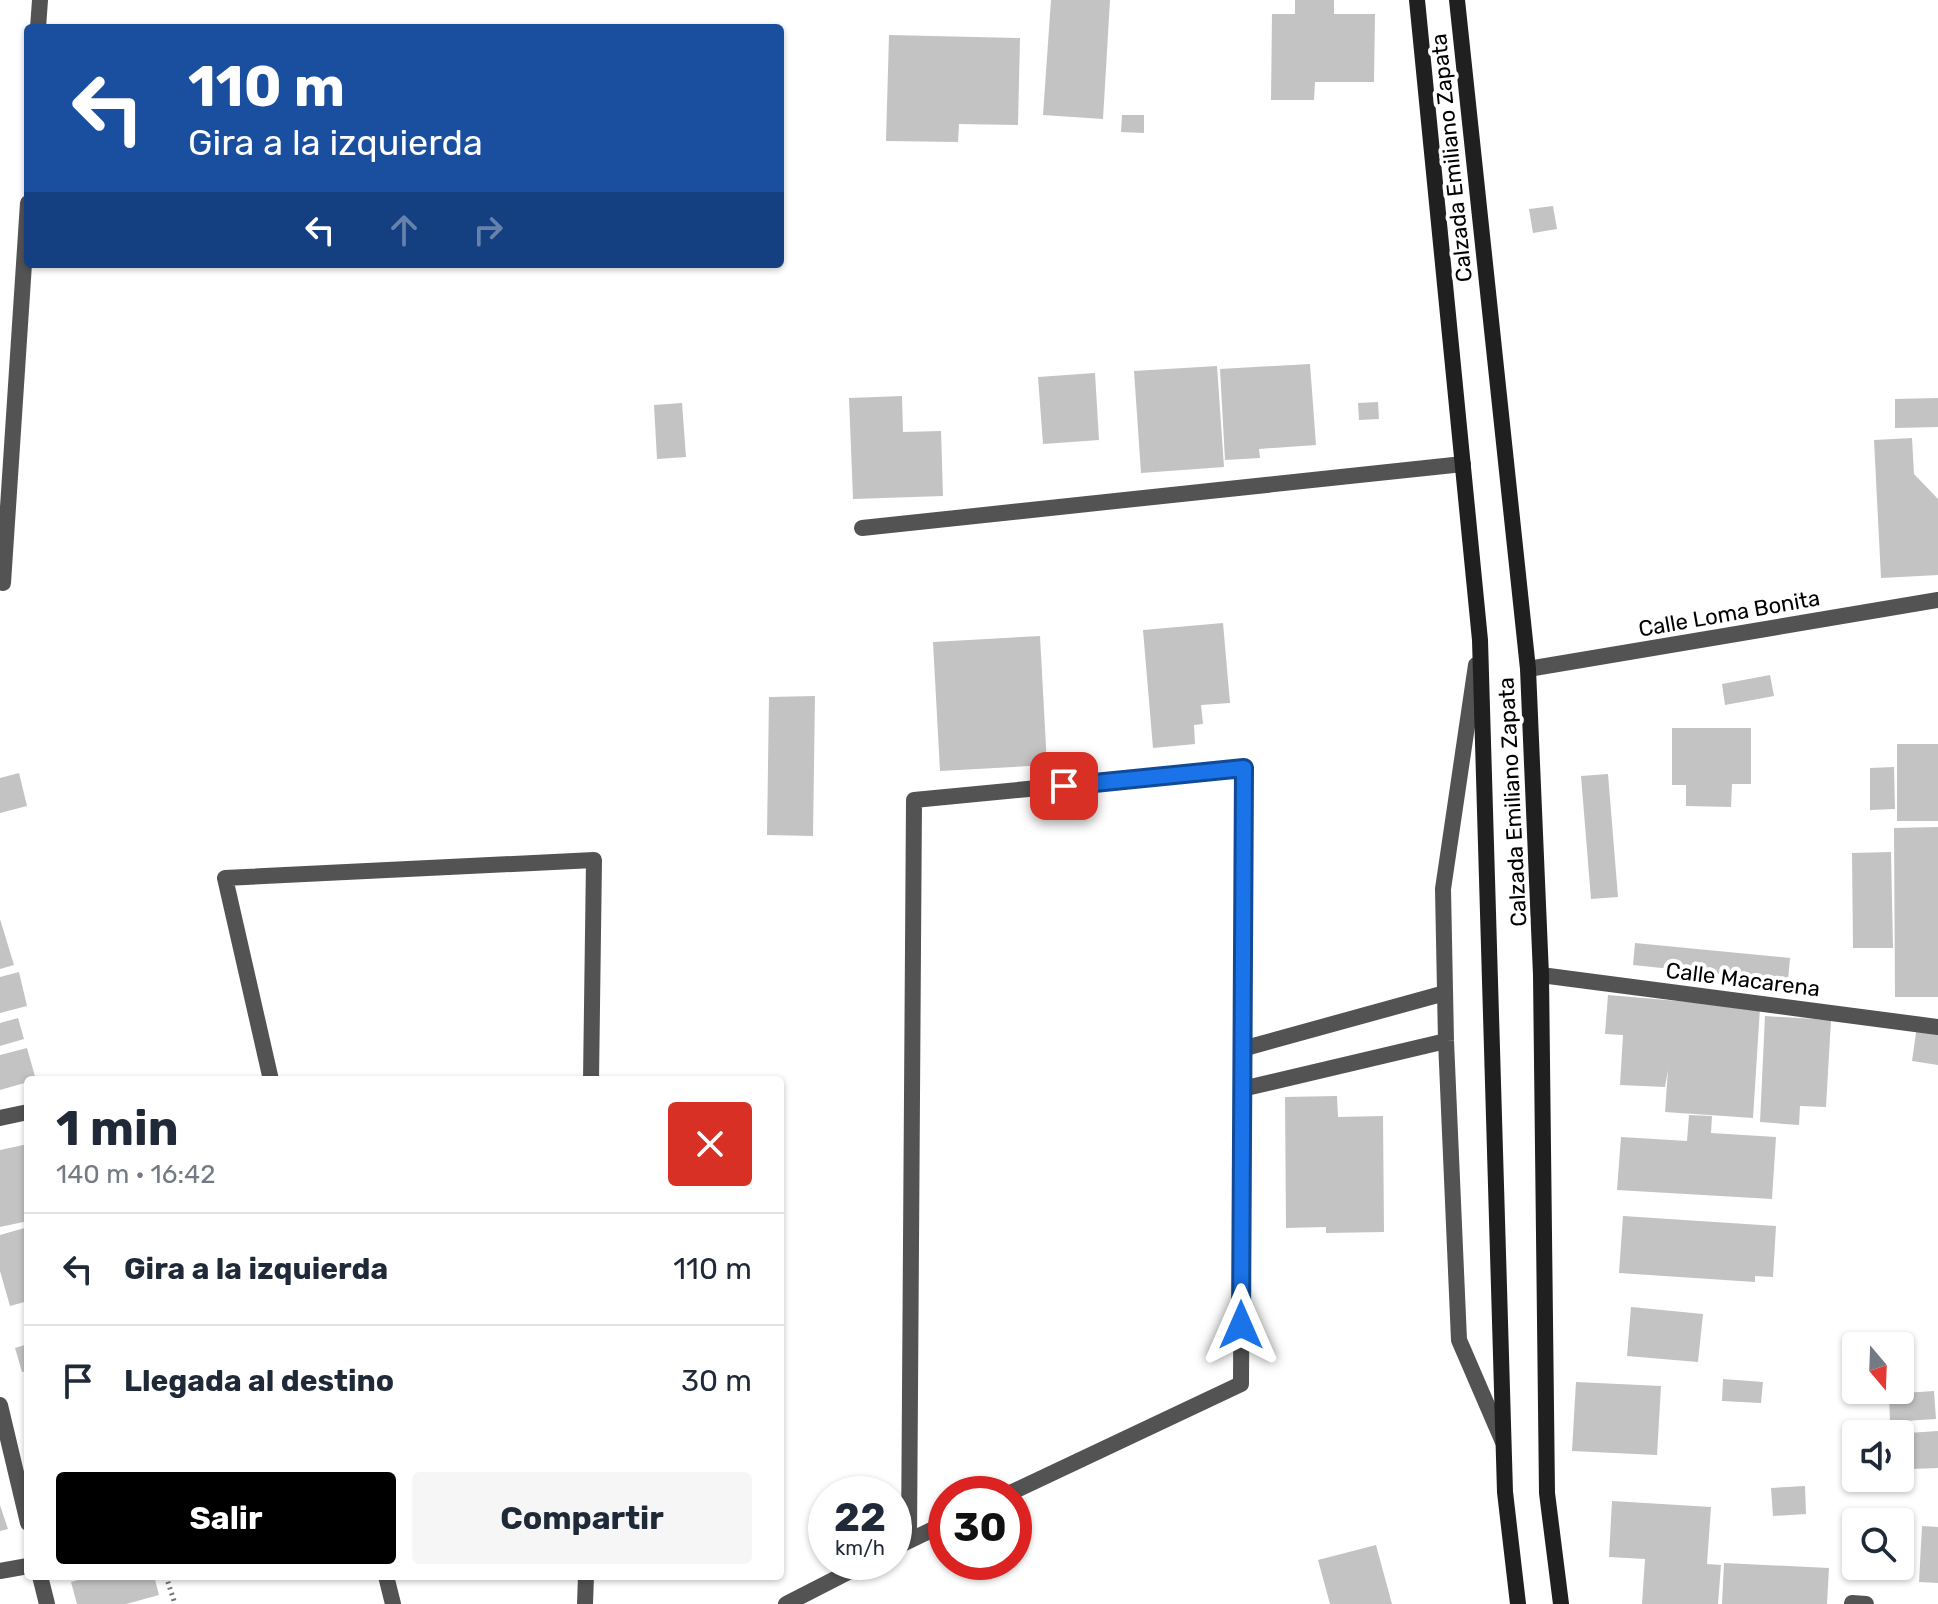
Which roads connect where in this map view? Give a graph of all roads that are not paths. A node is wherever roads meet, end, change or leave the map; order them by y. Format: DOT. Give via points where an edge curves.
graph roads {
  1 [pos="40,0"];
  2 [pos="1417,0"];
  3 [pos="1457,0"];
  4 [pos="38,24"];
  5 [pos="24,264"];
  6 [pos="1463,464"];
  7 [pos="862,528"];
  8 [pos="3,583"];
  9 [pos="1938,600"];
  10 [pos="1480,640"];
  11 [pos="1528,669"];
  12 [pos="1541,975"];
  13 [pos="1445,993"];
  14 [pos="1938,1027"];
  15 [pos="1446,1041"];
  16 [pos="1242,1049"];
  17 [pos="270,1076"];
  18 [pos="591,1076"];
  19 [pos="1242,1089"];
  20 [pos="24,1113"];
  21 [pos="0,1118"];
  22 [pos="0,1405"];
  23 [pos="1504,1442"];
  24 [pos="903,1476"];
  25 [pos="1032,1483"];
  26 [pos="24,1506"];
  27 [pos="24,1567"];
  28 [pos="0,1571"];
  29 [pos="41,1580"];
  30 [pos="387,1580"];
  31 [pos="586,1580"];
  32 [pos="833,1580"];
  33 [pos="1852,1603"];
  34 [pos="47,1604"];
  35 [pos="393,1604"];
  36 [pos="585,1604"];
  37 [pos="786,1604"];
  38 [pos="1518,1604"];
  39 [pos="1561,1604"];
  40 [pos="1866,1604"];
  1 -- 4 [label="street"];
  2 -- 6 [label="main road, Calzada Emiliano Zapata"];
  3 -- 11 [label="main road, Calzada Emiliano Zapata"];
  5 -- 8 [label="street"];
  6 -- 7 [label="street"];
  6 -- 10 [label="main road, Calzada Emiliano Zapata"];
  9 -- 11 [label="street, Calle Loma Bonita"];
  10 -- 13 [label="street" via="1443,889"];
  10 -- 23 [label="main road, Calzada Emiliano Zapata"];
  11 -- 12 [label="main road, Calzada Emiliano Zapata"];
  12 -- 14 [label="street, Calle Macarena"];
  12 -- 39 [label="main road, Calzada Emiliano Zapata" via="1547,1493"];
  13 -- 15 [label="street"];
  13 -- 16 [label="street"];
  15 -- 19 [label="street"];
  15 -- 23 [label="street" via="1459,1340"];
  16 -- 19 [label="street"];
  16 -- 24 [label="street" via="1244,768 914,800"];
  17 -- 18 [label="street" via="225,878 594,860"];
  19 -- 25 [label="street" via="1241,1384"];
  20 -- 21 [label="street"];
  22 -- 26 [label="street"];
  23 -- 38 [label="main road, Calzada Emiliano Zapata"];
  27 -- 28 [label="street"];
  29 -- 34 [label="street"];
  30 -- 35 [label="street"];
  31 -- 36 [label="street"];
  32 -- 37 [label="street"];
  33 -- 40 [label="street"];
}
